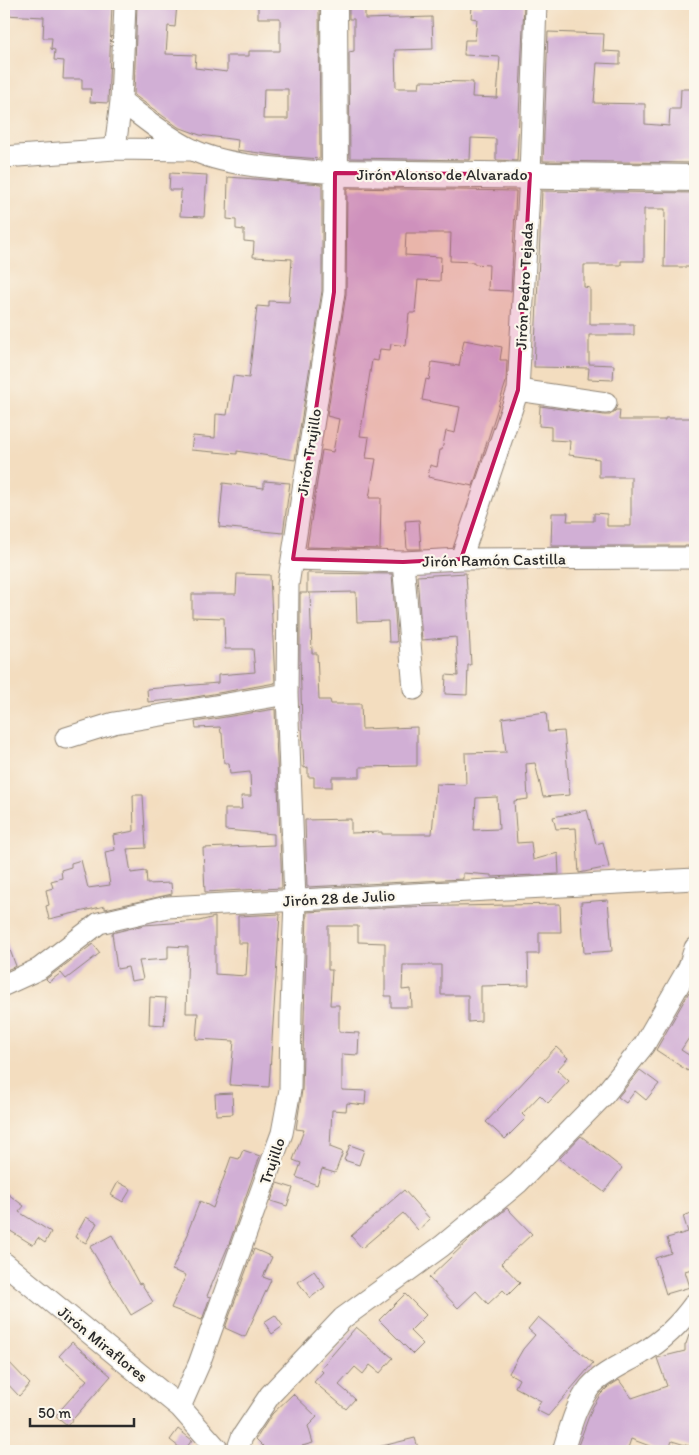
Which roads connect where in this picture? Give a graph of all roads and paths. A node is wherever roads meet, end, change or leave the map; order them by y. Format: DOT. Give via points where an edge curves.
graph roads {
  1 [pos="125,4"];
  2 [pos="334,4"];
  3 [pos="536,4"];
  4 [pos="121,101"];
  5 [pos="115,149"];
  6 [pos="191,150"];
  7 [pos="4,158"];
  8 [pos="335,173"];
  9 [pos="530,174"];
  10 [pos="695,178"];
  11 [pos="518,390"];
  12 [pos="606,403"];
  13 [pos="293,558"];
  14 [pos="695,558"];
  15 [pos="461,559"];
  16 [pos="403,562"];
  17 [pos="414,689"];
  18 [pos="287,694"];
  19 [pos="66,738"];
  20 [pos="695,879"];
  21 [pos="295,900"];
  22 [pos="695,948"];
  23 [pos="4,985"];
  24 [pos="4,1263"];
  25 [pos="695,1303"];
  26 [pos="180,1407"];
  27 [pos="219,1451"];
  28 [pos="237,1451"];
  29 [pos="563,1451"];
  1 -- 4 [label="street"];
  2 -- 8 [label="main road, Jirón Trujillo"];
  3 -- 9 [label="street, Jirón Pedro Tejada"];
  4 -- 5 [label="street"];
  4 -- 6 [label="street, Jirón Alonso de Alvarado"];
  5 -- 6 [label="street, Jirón Alonso de Alvarado"];
  5 -- 7 [label="street, Jirón Alonso de Alvarado"];
  6 -- 8 [label="street, Jirón Alonso de Alvarado" via="250,164"];
  8 -- 9 [label="main road, Jirón Alonso de Alvarado"];
  8 -- 13 [label="street, Jirón Trujillo" via="334,292"];
  9 -- 10 [label="main road, Jirón Alonso de Alvarado"];
  9 -- 11 [label="street, Jirón Pedro Tejada"];
  11 -- 12 [label="street"];
  11 -- 15 [label="street, Jirón Pedro Tejada"];
  13 -- 16 [label="street, Jirón Ramón Castilla"];
  13 -- 18 [label="street, Jirón Trujillo" via="288,585"];
  14 -- 15 [label="street, Jirón Ramón Castilla"];
  15 -- 16 [label="street, Jirón Ramón Castilla"];
  16 -- 17 [label="street"];
  18 -- 19 [label="street" via="114,723"];
  18 -- 21 [label="street, Jirón Trujillo"];
  20 -- 21 [label="street, Jirón 28 de Julio"];
  21 -- 23 [label="street, Jirón 28 de Julio" via="166,907 99,923 39,969"];
  21 -- 26 [label="street, Trujillo" via="290,1090 282,1133 199,1364"];
  22 -- 28 [label="street" via="689,967 644,1045 604,1095 518,1183 442,1246 343,1318 270,1395 242,1437"];
  24 -- 26 [label="street, Jirón Miraflores"];
  25 -- 29 [label="street" via="668,1335 591,1386 576,1410"];
  26 -- 27 [label="street, Jirón Miraflores"];
}
